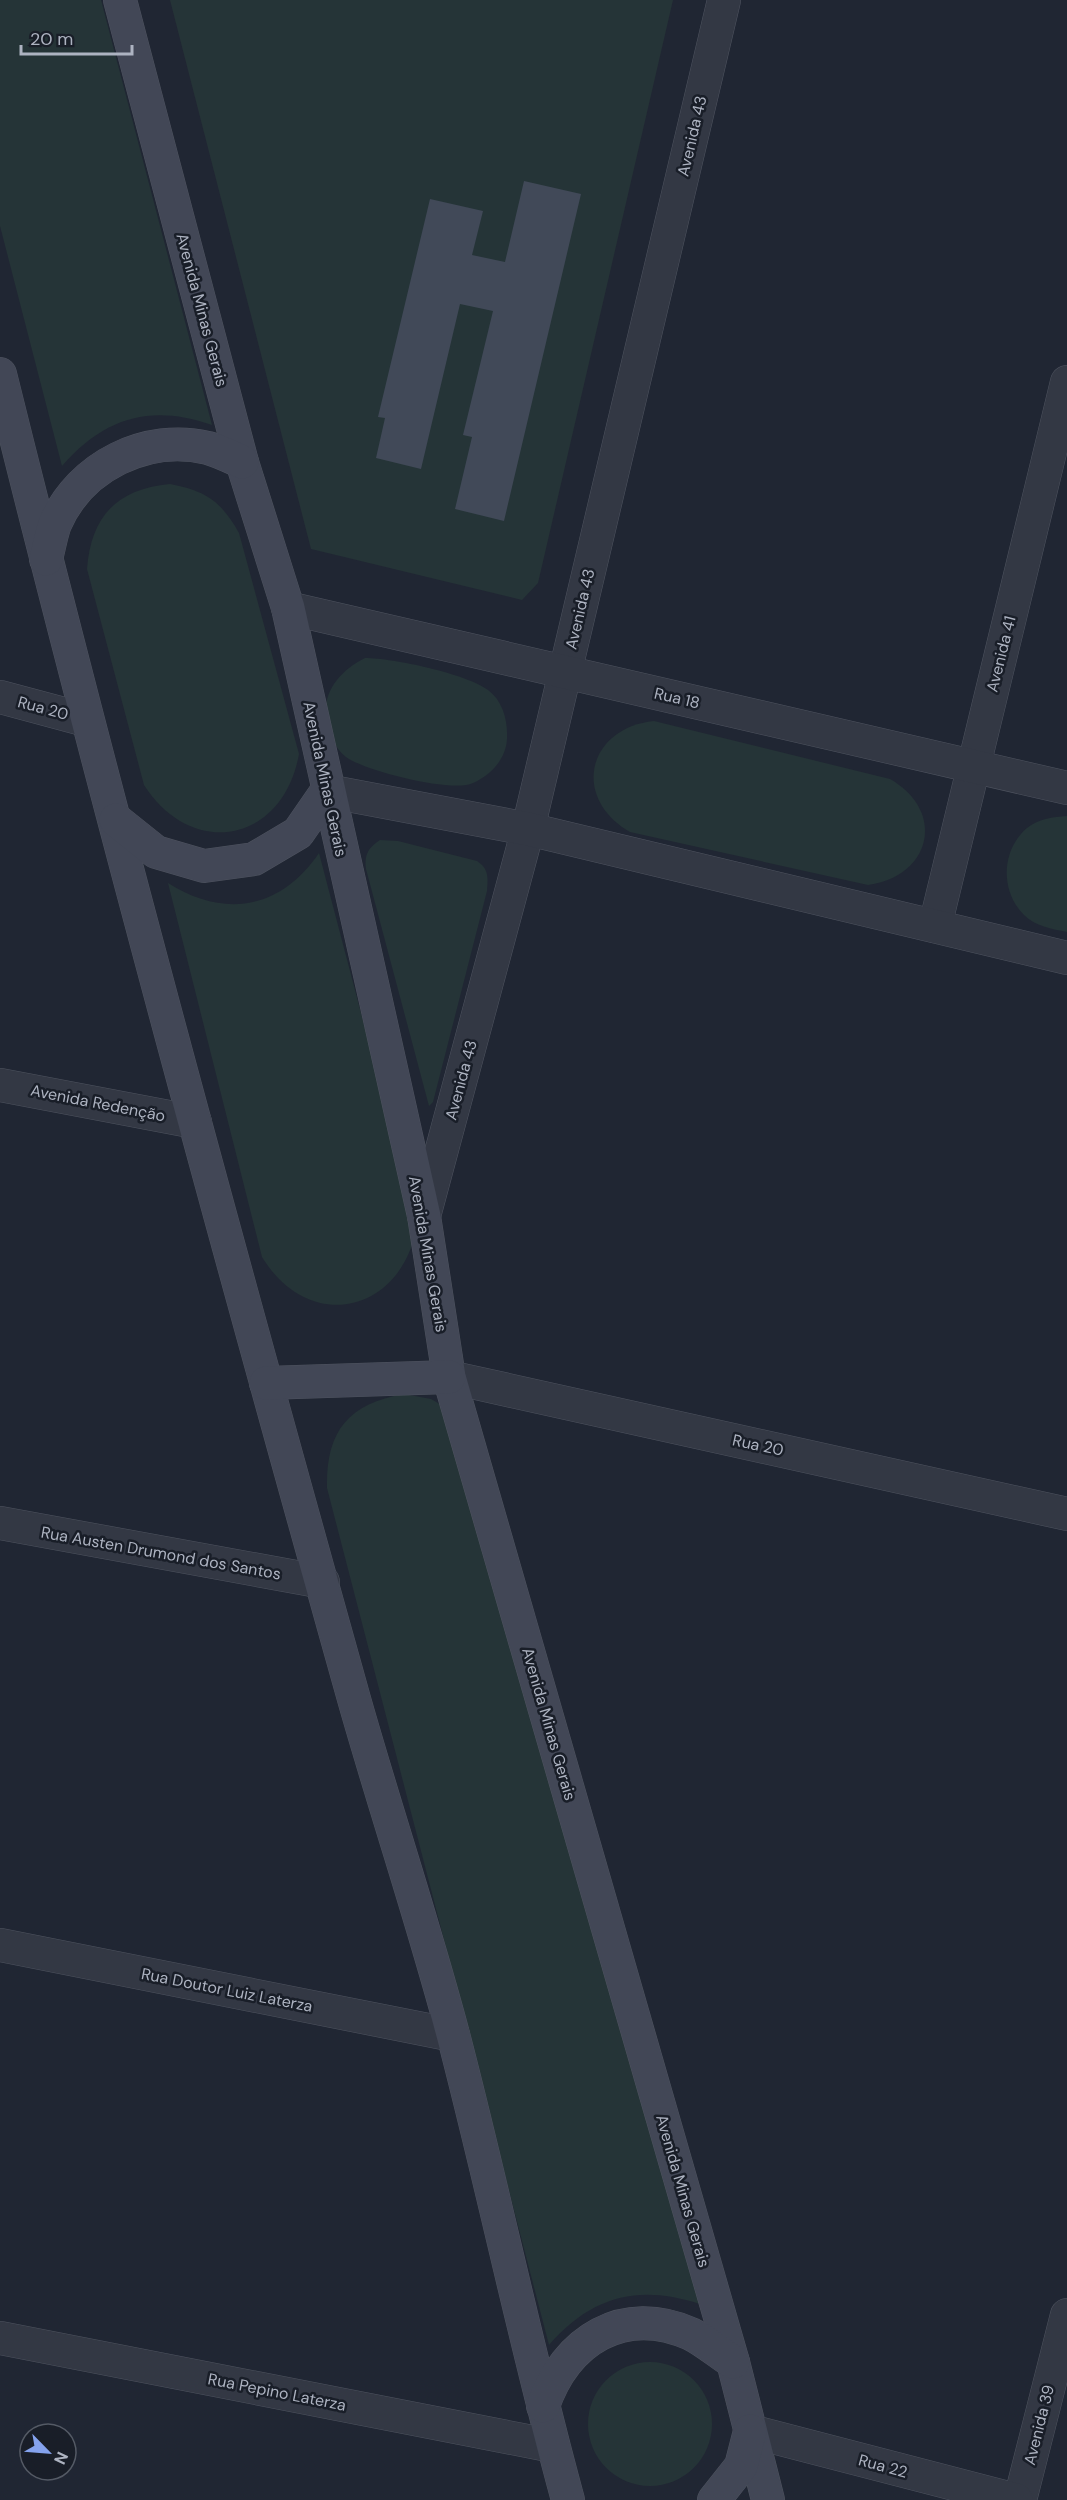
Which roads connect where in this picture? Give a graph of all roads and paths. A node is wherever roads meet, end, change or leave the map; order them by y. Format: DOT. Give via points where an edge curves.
graph roads {
  1 [pos="120,0"];
  2 [pos="724,0"];
  3 [pos="0,374"];
  4 [pos="1067,382"];
  5 [pos="242,462"];
  6 [pos="46,560"];
  7 [pos="288,608"];
  8 [pos="565,672"];
  9 [pos="0,697"];
  10 [pos="86,720"];
  11 [pos="974,766"];
  12 [pos="1067,788"];
  13 [pos="327,791"];
  14 [pos="116,820"];
  15 [pos="528,829"];
  16 [pos="935,926"];
  17 [pos="1067,958"];
  18 [pos="0,1084"];
  19 [pos="195,1122"];
  20 [pos="424,1216"];
  21 [pos="449,1377"];
  22 [pos="266,1383"];
  23 [pos="1067,1514"];
  24 [pos="0,1523"];
  25 [pos="323,1582"];
  26 [pos="0,1945"];
  27 [pos="453,2035"];
  28 [pos="1067,2315"];
  29 [pos="0,2338"];
  30 [pos="733,2362"];
  31 [pos="543,2406"];
  32 [pos="750,2431"];
  33 [pos="553,2446"];
  34 [pos="571,2496"];
  35 [pos="714,2500"];
  36 [pos="768,2500"];
  37 [pos="1018,2500"];
  1 -- 5 [label="main road, Avenida Minas Gerais"];
  2 -- 8 [label="street, Avenida 43"];
  3 -- 6 [label="main road"];
  4 -- 11 [label="street, Avenida 41"];
  5 -- 6 [label="main road" via="208,448 171,444 135,450 102,467 74,492 55,524"];
  5 -- 7 [label="main road, Avenida Minas Gerais"];
  6 -- 10 [label="main road"];
  7 -- 8 [label="street, Rua 18"];
  7 -- 13 [label="main road, Avenida Minas Gerais"];
  8 -- 11 [label="street, Rua 18"];
  8 -- 15 [label="street, Avenida 43"];
  9 -- 10 [label="street, Rua 20"];
  10 -- 14 [label="main road"];
  11 -- 12 [label="street, Rua 18"];
  11 -- 16 [label="street, Avenida 41"];
  13 -- 14 [label="main road" via="298,832 254,859 234,862 204,866 156,852"];
  13 -- 15 [label="street"];
  13 -- 20 [label="main road, Avenida Minas Gerais"];
  14 -- 19 [label="main road"];
  15 -- 16 [label="street"];
  15 -- 20 [label="street, Avenida 43"];
  16 -- 17 [label="street"];
  18 -- 19 [label="street, Avenida Redenção"];
  19 -- 22 [label="main road"];
  20 -- 21 [label="main road, Avenida Minas Gerais"];
  21 -- 22 [label="main road"];
  21 -- 23 [label="street, Rua 20"];
  21 -- 30 [label="main road, Avenida Minas Gerais"];
  22 -- 25 [label="main road"];
  24 -- 25 [label="street, Rua Austen Drumond dos Santos"];
  25 -- 27 [label="main road"];
  26 -- 27 [label="street, Rua Doutor Luiz Laterza"];
  27 -- 31 [label="main road"];
  28 -- 37 [label="street, Avenida 39"];
  29 -- 33 [label="street, Rua Pepino Laterza"];
  30 -- 31 [label="main road" via="693,2335 671,2326 623,2326 580,2346 551,2383"];
  30 -- 32 [label="main road, Avenida Minas Gerais"];
  31 -- 33 [label="main road"];
  32 -- 35 [label="main road" via="741,2466"];
  32 -- 36 [label="main road, Avenida Minas Gerais"];
  32 -- 37 [label="street, Rua 22"];
  33 -- 34 [label="main road"];
}
